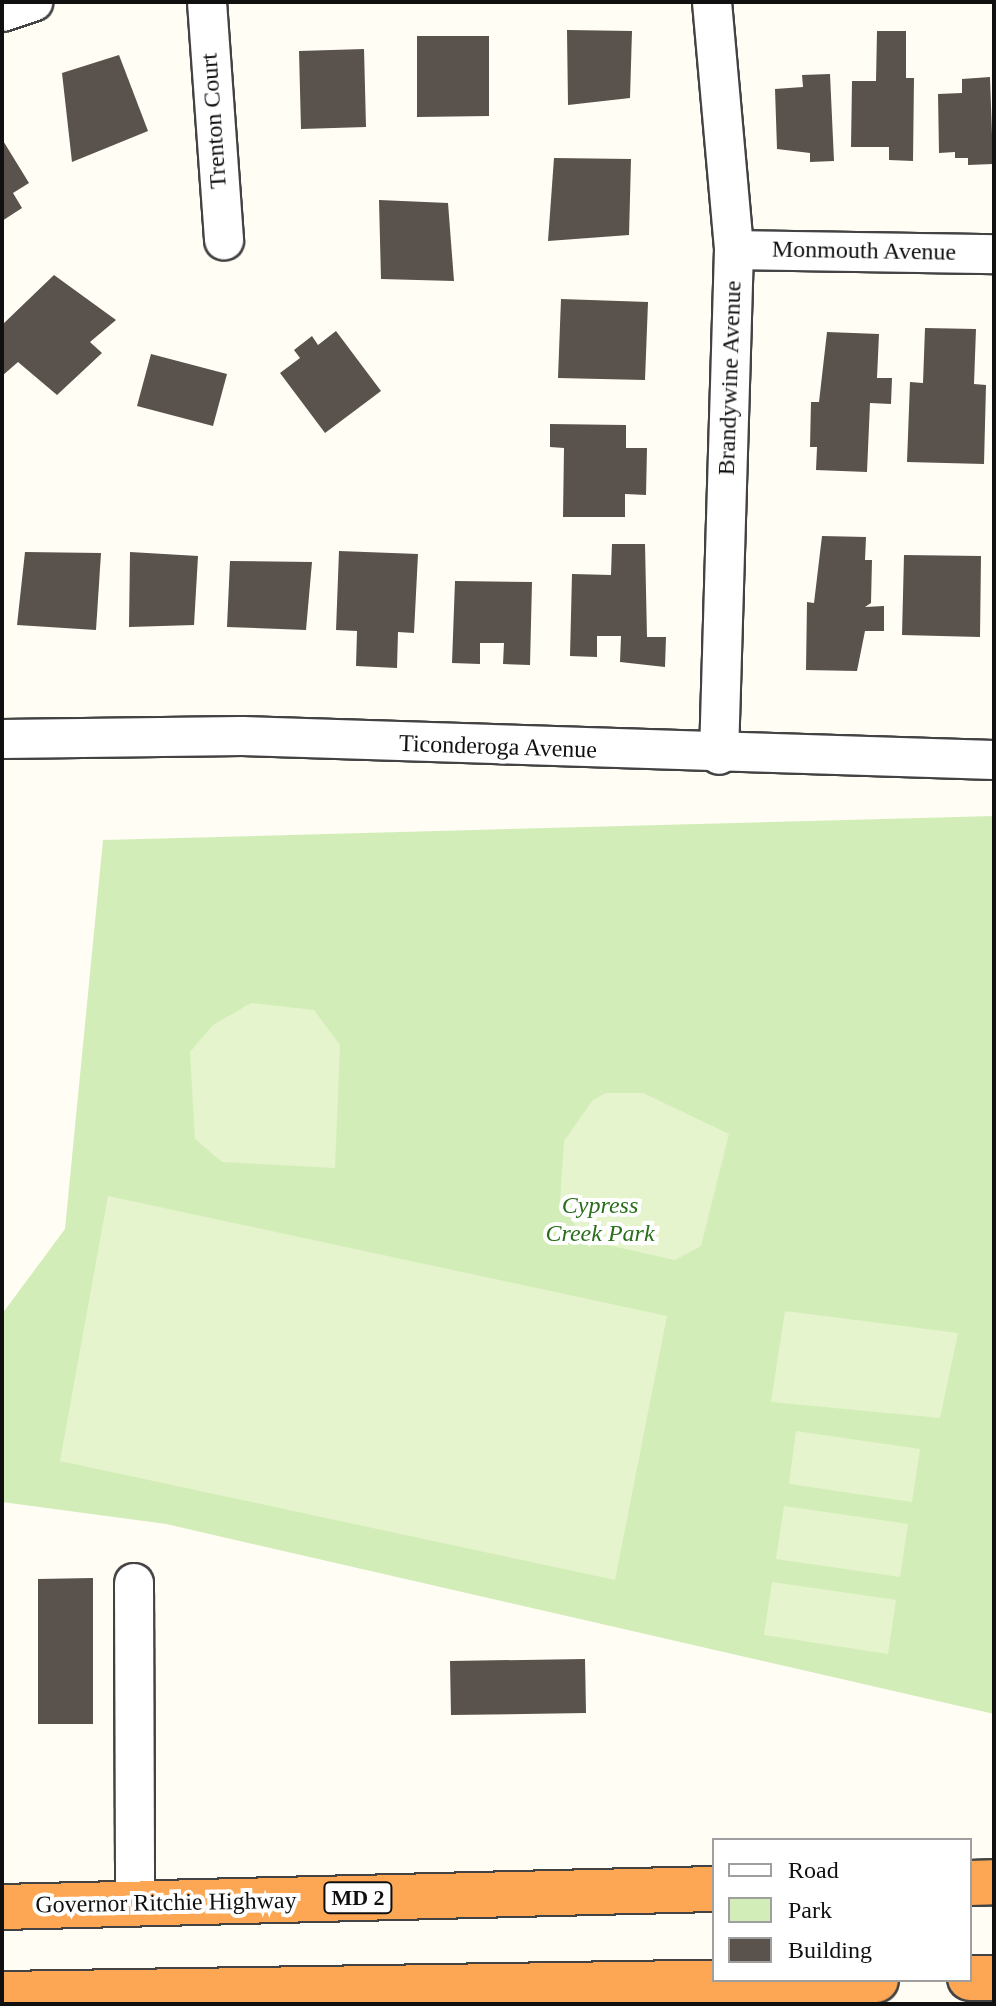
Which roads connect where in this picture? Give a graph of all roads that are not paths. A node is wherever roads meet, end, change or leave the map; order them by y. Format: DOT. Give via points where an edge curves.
graph roads {
  1 [pos="33,2"];
  2 [pos="207,2"];
  3 [pos="712,2"];
  4 [pos="2,12"];
  5 [pos="224,240"];
  6 [pos="734,250"];
  7 [pos="994,254"];
  8 [pos="2,739"];
  9 [pos="719,755"];
  10 [pos="994,760"];
  11 [pos="134,1583"];
  12 [pos="994,1882"];
  13 [pos="972,1883"];
  14 [pos="712,1889"];
  15 [pos="135,1904"];
  16 [pos="2,1907"];
  17 [pos="972,1978"];
  18 [pos="994,1978"];
  19 [pos="751,1982"];
  20 [pos="2,1994"];
  1 -- 4 [label="street"];
  2 -- 5 [label="street, Trenton Court"];
  3 -- 6 [label="street, Brandywine Avenue"];
  6 -- 7 [label="street, Monmouth Avenue"];
  6 -- 9 [label="street, Brandywine Avenue"];
  8 -- 9 [label="street, Ticonderoga Avenue" via="242,736"];
  9 -- 10 [label="street, Ticonderoga Avenue"];
  11 -- 15 [label="street"];
  12 -- 13 [label="highway"];
  14 -- 15 [label="highway, Governor Ritchie Highway / MD 2"];
  15 -- 16 [label="highway, Governor Ritchie Highway / MD 2"];
  17 -- 18 [label="highway"];
  19 -- 20 [label="highway"];
}
